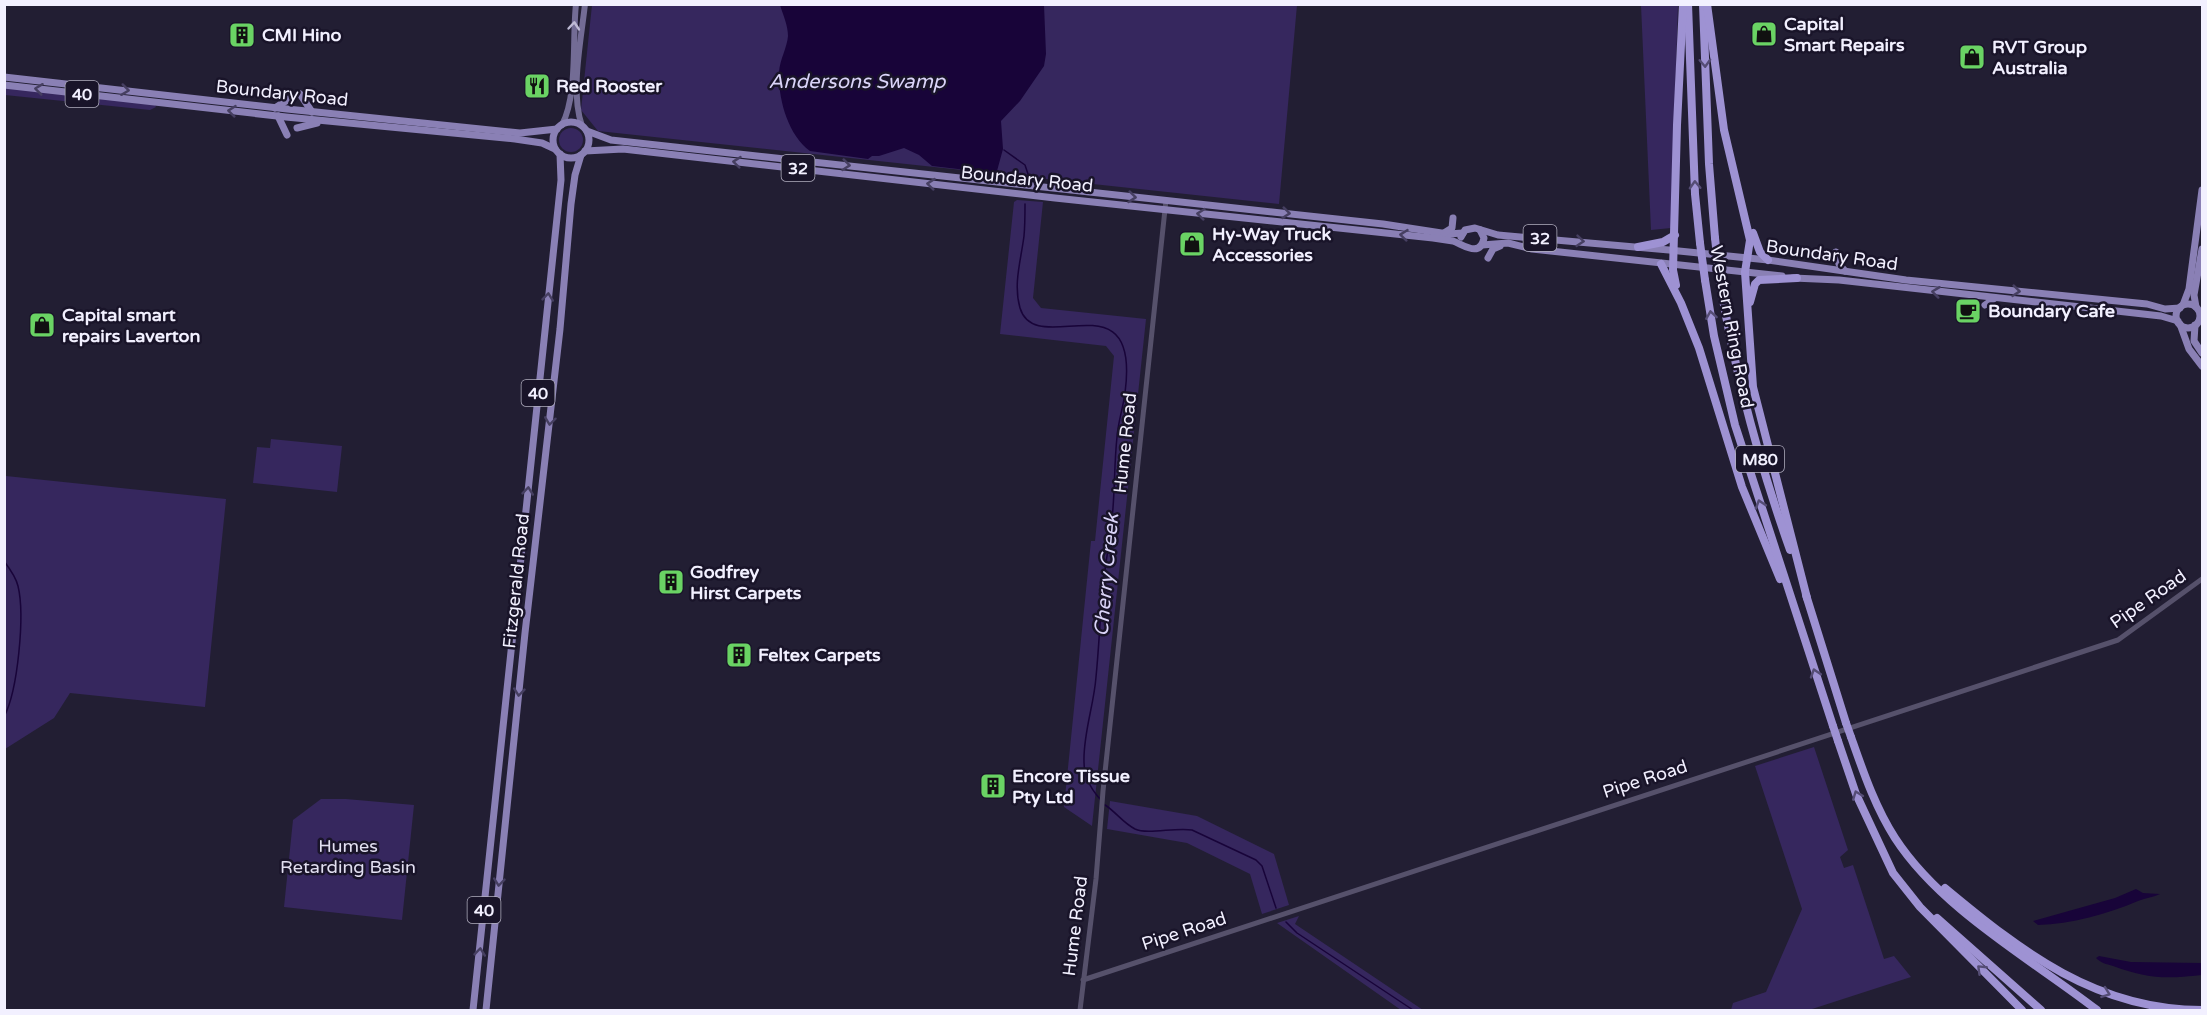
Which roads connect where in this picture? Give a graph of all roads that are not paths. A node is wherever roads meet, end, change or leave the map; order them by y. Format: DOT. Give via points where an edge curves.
graph roads {
  1 [pos="576,4"];
  2 [pos="585,4"];
  3 [pos="1683,4"];
  4 [pos="1688,4"];
  5 [pos="1703,4"];
  6 [pos="1707,4"];
  7 [pos="4,77"];
  8 [pos="4,85"];
  9 [pos="159,94"];
  10 [pos="300,94"];
  11 [pos="292,97"];
  12 [pos="160,103"];
  13 [pos="275,108"];
  14 [pos="312,112"];
  15 [pos="278,116"];
  16 [pos="322,120"];
  17 [pos="559,127"];
  18 [pos="297,128"];
  19 [pos="584,129"];
  20 [pos="287,135"];
  21 [pos="558,151"];
  22 [pos="583,153"];
  23 [pos="1737,183"];
  24 [pos="1011,184"];
  25 [pos="2202,190"];
  26 [pos="1010,193"];
  27 [pos="1166,200"];
  28 [pos="1165,210"];
  29 [pos="1453,218"];
  30 [pos="1480,230"];
  31 [pos="1444,233"];
  32 [pos="1463,233"];
  33 [pos="1675,235"];
  34 [pos="1508,243"];
  35 [pos="1464,245"];
  36 [pos="1482,245"];
  37 [pos="1638,247"];
  38 [pos="2202,249"];
  39 [pos="1675,250"];
  40 [pos="1836,252"];
  41 [pos="1488,258"];
  42 [pos="1747,258"];
  43 [pos="1768,260"];
  44 [pos="1661,264"];
  45 [pos="1674,265"];
  46 [pos="1745,272"];
  47 [pos="1847,272"];
  48 [pos="1797,278"];
  49 [pos="1973,296"];
  50 [pos="1995,298"];
  51 [pos="1682,303"];
  52 [pos="2182,307"];
  53 [pos="2196,307"];
  54 [pos="1748,315"];
  55 [pos="2179,322"];
  56 [pos="2195,325"];
  57 [pos="2202,353"];
  58 [pos="2202,366"];
  59 [pos="538,392"];
  60 [pos="553,393"];
  61 [pos="2202,579"];
  62 [pos="1807,598"];
  63 [pos="1798,619"];
  64 [pos="495,806"];
  65 [pos="507,807"];
  66 [pos="1895,838"];
  67 [pos="1881,846"];
  68 [pos="1083,980"];
  69 [pos="2202,1010"];
  70 [pos="473,1011"];
  71 [pos="486,1011"];
  72 [pos="1080,1011"];
  73 [pos="2022,1011"];
  74 [pos="2042,1011"];
  75 [pos="2097,1011"];
  17 -- 1 [label="main road, one-way" via="572,92"];
  2 -- 19 [label="main road" via="577,91"];
  3 -- 33 [label="highway"];
  63 -- 4 [label="highway, Western Ring Road / M80, one-way, bridge" via="1735,425 1714,336 1695,194"];
  5 -- 62 [label="highway, Western Ring Road / M80, one-way, bridge" via="1709,164 1730,342 1748,416"];
  6 -- 23 [label="highway" via="1724,130"];
  7 -- 9 [label="main road, Boundary Road / 40, one-way"];
  12 -- 8 [label="main road, Boundary Road / 40, one-way"];
  9 -- 12 [label="main road"];
  9 -- 13 [label="main road, Boundary Road / 40"];
  10 -- 14 [label="main road"];
  11 -- 13 [label="main road"];
  15 -- 12 [label="main road, Boundary Road / 40, one-way"];
  13 -- 14 [label="main road, Boundary Road / 40"];
  14 -- 17 [label="main road, Boundary Road / 40" via="520,133"];
  15 -- 16 [label="main road, Boundary Road / 40"];
  15 -- 20 [label="main road"];
  16 -- 18 [label="main road"];
  16 -- 21 [label="main road, Boundary Road / 40" via="542,142"];
  17 -- 19 [label="main road, 40" via="570,122"];
  17 -- 21 [label="main road, 40" via="553,139"];
  19 -- 22 [label="main road, 40" via="589,139"];
  19 -- 24 [label="main road, Boundary Road / 32, one-way" via="611,140"];
  21 -- 22 [label="main road, 40" via="573,158"];
  59 -- 21 [label="main road, Fitzgerald Road / 40, one-way" via="561,180"];
  26 -- 22 [label="main road, Boundary Road / 32, one-way" via="623,149"];
  22 -- 60 [label="main road, Fitzgerald Road / 40" via="571,204"];
  23 -- 42 [label="highway" via="1750,240"];
  23 -- 43 [label="highway" via="1758,248"];
  24 -- 26 [label="main road"];
  24 -- 27 [label="main road, Boundary Road / 32, one-way"];
  25 -- 52 [label="main road" via="2189,289"];
  26 -- 28 [label="main road, Boundary Road / 32"];
  27 -- 28 [label="street, Hume Road"];
  27 -- 31 [label="main road, Boundary Road / 32, one-way"];
  35 -- 28 [label="main road, Boundary Road / 32, one-way" via="1433,238"];
  28 -- 68 [label="street, Hume Road"];
  29 -- 31 [label="main road" via="1452,228"];
  30 -- 32 [label="main road, 32" via="1471,228"];
  30 -- 36 [label="main road" via="1484,236"];
  30 -- 37 [label="main road, Boundary Road / 32, one-way" via="1498,235"];
  31 -- 32 [label="main road, Boundary Road / 32"];
  32 -- 35 [label="main road"];
  33 -- 37 [label="highway"];
  33 -- 39 [label="highway"];
  34 -- 36 [label="main road, Boundary Road / 32"];
  34 -- 41 [label="main road" via="1493,249"];
  34 -- 44 [label="main road, Boundary Road / 32"];
  35 -- 36 [label="main road, 32" via="1473,250"];
  37 -- 39 [label="main road, Boundary Road / 32"];
  38 -- 53 [label="main road" via="2194,295"];
  39 -- 42 [label="main road, Boundary Road / 32"];
  39 -- 45 [label="highway"];
  40 -- 47 [label="main road" via="1839,264"];
  42 -- 43 [label="main road, Boundary Road / 32"];
  42 -- 46 [label="highway"];
  43 -- 47 [label="main road, Boundary Road / 32"];
  44 -- 45 [label="main road, Boundary Road / 32"];
  44 -- 51 [label="highway"];
  45 -- 46 [label="main road, Boundary Road / 32"];
  45 -- 51 [label="highway"];
  46 -- 48 [label="main road, Boundary Road / 32"];
  46 -- 54 [label="highway"];
  47 -- 52 [label="main road, Boundary Road / 32, one-way" via="2166,309"];
  49 -- 48 [label="main road, Boundary Road / 32, one-way"];
  48 -- 54 [label="highway" via="1756,282"];
  49 -- 50 [label="main road, Boundary Road / 32"];
  49 -- 50 [label="main road" via="1983,304"];
  50 -- 55 [label="main road, Boundary Road / 32" via="2161,316"];
  51 -- 63 [label="highway" via="1709,376 1742,487"];
  52 -- 53 [label="main road, 32"];
  52 -- 55 [label="main road" via="2177,314"];
  53 -- 56 [label="main road" via="2200,318"];
  54 -- 62 [label="highway" via="1755,399"];
  55 -- 56 [label="main road, 32" via="2187,327"];
  55 -- 58 [label="main road" via="2189,349"];
  56 -- 57 [label="main road" via="2194,341"];
  59 -- 60 [label="main road"];
  64 -- 59 [label="main road, Fitzgerald Road / 40, one-way"];
  60 -- 65 [label="main road, Fitzgerald Road / 40, one-way"];
  61 -- 68 [label="street, Pipe Road" via="2118,640"];
  62 -- 66 [label="highway, Western Ring Road / M80, bridge" via="1869,787"];
  67 -- 63 [label="highway, Western Ring Road / M80, one-way, bridge" via="1856,794"];
  64 -- 65 [label="main road"];
  70 -- 64 [label="main road, Fitzgerald Road / 40, one-way"];
  65 -- 71 [label="main road, Fitzgerald Road / 40, one-way"];
  66 -- 69 [label="highway, one-way" via="1958,899 2065,976 2131,1001"];
  66 -- 75 [label="highway" via="1954,903"];
  73 -- 67 [label="highway, one-way" via="1920,907 1893,873"];
  67 -- 74 [label="highway" via="1924,905"];
  68 -- 72 [label="street, Hume Road"];
}
